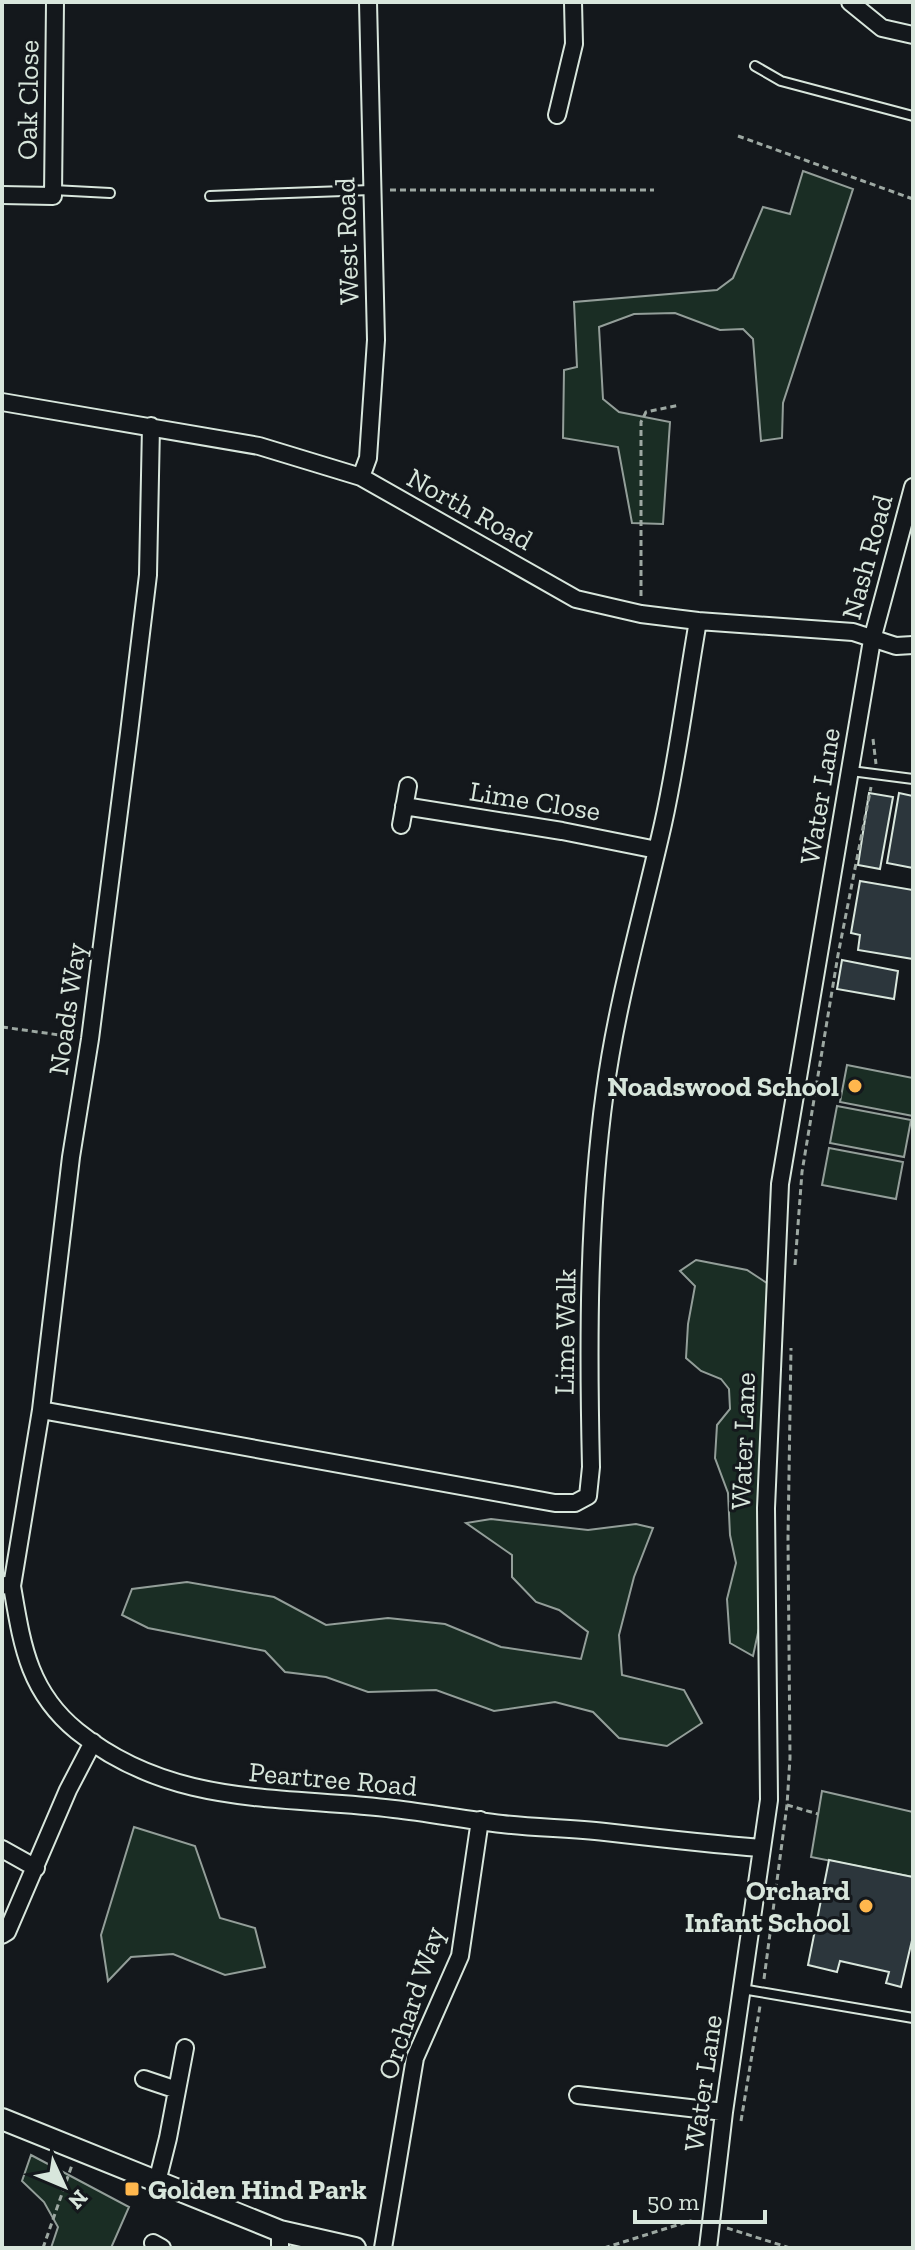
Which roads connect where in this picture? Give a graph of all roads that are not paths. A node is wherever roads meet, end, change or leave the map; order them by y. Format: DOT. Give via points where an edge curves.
graph roads {
  1 [pos="55,2"];
  2 [pos="368,2"];
  3 [pos="573,2"];
  4 [pos="850,2"];
  5 [pos="913,35"];
  6 [pos="755,66"];
  7 [pos="557,115"];
  8 [pos="913,116"];
  9 [pos="53,190"];
  10 [pos="371,190"];
  11 [pos="110,193"];
  12 [pos="2,195"];
  13 [pos="210,196"];
  14 [pos="2,402"];
  15 [pos="151,426"];
  16 [pos="361,477"];
  17 [pos="913,487"];
  18 [pos="698,621"];
  19 [pos="872,640"];
  20 [pos="913,645"];
  21 [pos="851,771"];
  22 [pos="913,779"];
  23 [pos="408,786"];
  24 [pos="404,806"];
  25 [pos="401,825"];
  26 [pos="657,850"];
  27 [pos="41,1410"];
  28 [pos="7,1585"];
  29 [pos="93,1742"];
  30 [pos="480,1820"];
  31 [pos="761,1848"];
  32 [pos="2,1849"];
  33 [pos="36,1868"];
  34 [pos="2,1935"];
  35 [pos="742,1989"];
  36 [pos="913,2018"];
  37 [pos="185,2048"];
  38 [pos="144,2079"];
  39 [pos="177,2090"];
  40 [pos="578,2095"];
  41 [pos="724,2112"];
  42 [pos="2,2119"];
  43 [pos="157,2182"];
  44 [pos="280,2239"];
  45 [pos="355,2248"];
  46 [pos="383,2248"];
  47 [pos="708,2248"];
  1 -- 9 [label="street, Oak Close"];
  2 -- 10 [label="street, West Road"];
  3 -- 7 [label="street" via="574,44"];
  4 -- 5 [label="street" via="882,28"];
  6 -- 8 [label="lane" via="781,81"];
  9 -- 11 [label="lane"];
  9 -- 12 [label="street, Oak Close" via="53,196"];
  10 -- 13 [label="lane"];
  10 -- 16 [label="street, West Road" via="376,340 368,458"];
  14 -- 15 [label="street, North Road"];
  15 -- 16 [label="street, North Road" via="259,446"];
  15 -- 27 [label="street, Noads Way" via="148,575"];
  16 -- 18 [label="street, North Road" via="576,599"];
  17 -- 19 [label="street, Nash Road"];
  18 -- 19 [label="street, North Road" via="853,632"];
  18 -- 26 [label="street, Lime Walk"];
  19 -- 20 [label="street, North Road"];
  19 -- 21 [label="street, Water Lane"];
  21 -- 22 [label="lane"];
  21 -- 31 [label="street, Water Lane" via="780,1184 766,1508 769,1800"];
  23 -- 24 [label="street"];
  24 -- 25 [label="street"];
  24 -- 26 [label="street, Lime Close"];
  26 -- 27 [label="street, Lime Walk" via="611,1048 598,1149 588,1496 575,1503 555,1503"];
  27 -- 28 [label="street, Noads Way"];
  28 -- 29 [label="street, Peartree Road" via="35,1681 59,1714"];
  29 -- 30 [label="street, Peartree Road" via="138,1770 207,1792"];
  29 -- 33 [label="street"];
  30 -- 31 [label="street, Peartree Road"];
  30 -- 46 [label="street, Orchard Way" via="460,1956 415,2058"];
  31 -- 35 [label="street, Water Lane"];
  32 -- 33 [label="street"];
  33 -- 34 [label="street"];
  35 -- 36 [label="lane"];
  35 -- 41 [label="street, Water Lane"];
  37 -- 39 [label="street"];
  38 -- 39 [label="street"];
  39 -- 43 [label="street"];
  40 -- 41 [label="street"];
  41 -- 47 [label="street, Water Lane"];
  42 -- 43 [label="street"];
  43 -- 44 [label="street"];
  44 -- 45 [label="street"];
}
